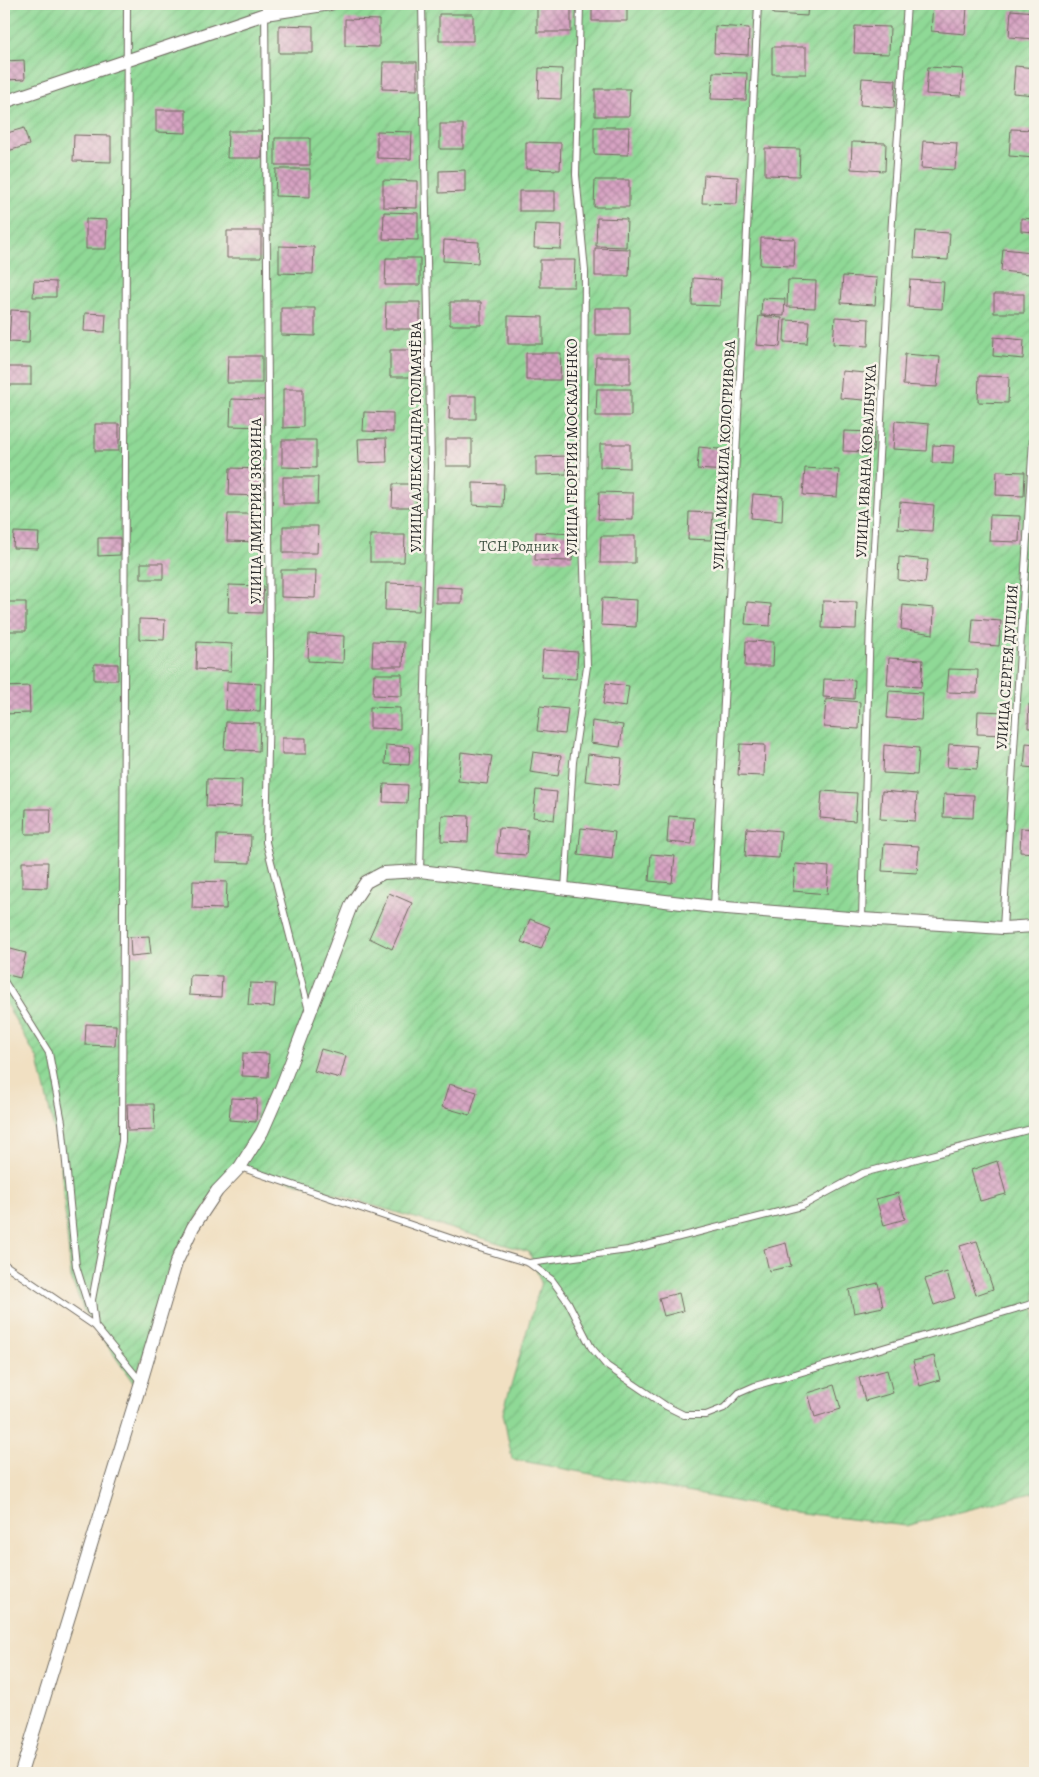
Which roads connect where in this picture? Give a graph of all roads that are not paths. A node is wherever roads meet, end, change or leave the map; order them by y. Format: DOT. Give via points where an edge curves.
graph roads {
  1 [pos="127,4"];
  2 [pos="330,4"];
  3 [pos="422,4"];
  4 [pos="580,4"];
  5 [pos="758,4"];
  6 [pos="906,4"];
  7 [pos="265,9"];
  8 [pos="126,61"];
  9 [pos="4,102"];
  10 [pos="1035,408"];
  11 [pos="420,870"];
  12 [pos="566,889"];
  13 [pos="714,907"];
  14 [pos="862,919"];
  15 [pos="1035,926"];
  16 [pos="1003,928"];
  17 [pos="4,981"];
  18 [pos="309,1012"];
  19 [pos="1035,1128"];
  20 [pos="240,1167"];
  21 [pos="529,1263"];
  22 [pos="4,1264"];
  23 [pos="1035,1303"];
  24 [pos="95,1326"];
  25 [pos="141,1382"];
  26 [pos="22,1773"];
  1 -- 8 [label="lane"];
  2 -- 7 [label="street"];
  3 -- 11 [label="lane, УЛИЦА АЛЕКСАНДРА ТОЛМАЧЁВА" via="431,467"];
  4 -- 12 [label="lane, УЛИЦА ГЕОРГИЯ МОСКАЛЕНКО" via="576,175 585,271 583,536 587,666 573,762"];
  5 -- 13 [label="lane, УЛИЦА МИХАИЛА КОЛОГРИВОВА"];
  6 -- 14 [label="lane, УЛИЦА ИВАНА КОВАЛЬЧУКА" via="870,619"];
  7 -- 8 [label="street"];
  7 -- 18 [label="lane, УЛИЦА ДМИТРИЯ ЗЮЗИНА" via="270,657 266,842"];
  8 -- 9 [label="street"];
  8 -- 24 [label="lane" via="122,1141 92,1300"];
  10 -- 16 [label="lane, УЛИЦА СЕРГЕЯ ДУПЛИЯ"];
  11 -- 12 [label="street"];
  11 -- 18 [label="street" via="384,873 366,882 352,903"];
  12 -- 13 [label="street"];
  13 -- 14 [label="street"];
  14 -- 16 [label="street"];
  15 -- 16 [label="street"];
  17 -- 24 [label="lane" via="49,1053 62,1122 76,1266"];
  18 -- 20 [label="street" via="262,1132"];
  19 -- 21 [label="lane" via="863,1173 802,1206 628,1250"];
  20 -- 21 [label="lane"];
  20 -- 25 [label="street" via="218,1191 193,1227 176,1263"];
  21 -- 23 [label="lane" via="552,1280 568,1302 591,1347 607,1366 684,1415 706,1415 724,1408 739,1393 755,1386"];
  22 -- 24 [label="lane"];
  24 -- 25 [label="lane"];
  25 -- 26 [label="street"];
}
